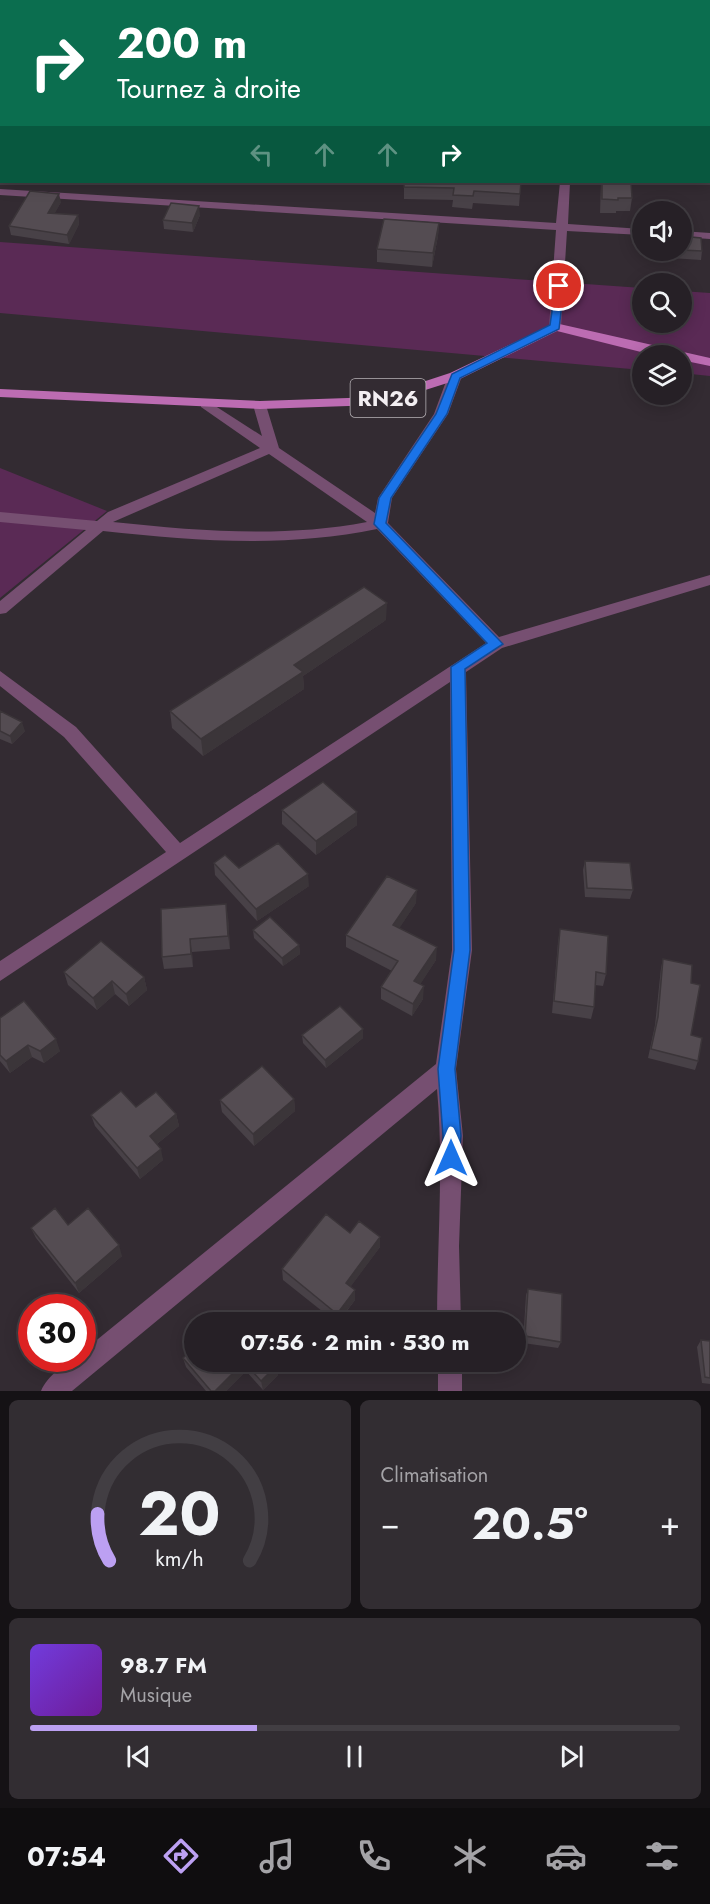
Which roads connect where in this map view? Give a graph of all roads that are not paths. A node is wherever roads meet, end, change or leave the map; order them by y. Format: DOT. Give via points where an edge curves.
graph roads {
  1 [pos="565,183"];
  2 [pos="0,192"];
  3 [pos="563,226"];
  4 [pos="632,231"];
  5 [pos="692,235"];
  6 [pos="710,236"];
  7 [pos="555,327"];
  8 [pos="632,345"];
  9 [pos="692,359"];
  10 [pos="710,362"];
  11 [pos="455,376"];
  12 [pos="0,393"];
  13 [pos="206,404"];
  14 [pos="260,405"];
  15 [pos="272,448"];
  16 [pos="0,517"];
  17 [pos="380,524"];
  18 [pos="99,526"];
  19 [pos="710,580"];
  20 [pos="0,609"];
  21 [pos="496,644"];
  22 [pos="458,667"];
  23 [pos="0,676"];
  24 [pos="178,854"];
  25 [pos="0,972"];
  26 [pos="446,1069"];
  27 [pos="449,1312"];
  28 [pos="450,1372"];
  29 [pos="53,1391"];
  30 [pos="450,1391"];
  1 -- 3 [label="street"];
  2 -- 3 [label="street"];
  3 -- 4 [label="street"];
  3 -- 7 [label="street"];
  5 -- 6 [label="street"];
  7 -- 8 [label="main road"];
  7 -- 11 [label="main road, RN26"];
  9 -- 10 [label="main road"];
  11 -- 14 [label="main road, RN26" via="378,402"];
  11 -- 17 [label="street" via="441,414 385,498"];
  12 -- 13 [label="main road, RN26"];
  13 -- 14 [label="main road, RN26"];
  13 -- 15 [label="street"];
  14 -- 15 [label="street"];
  15 -- 17 [label="street"];
  15 -- 18 [label="street" via="113,515"];
  16 -- 18 [label="street"];
  17 -- 18 [label="street" via="346,532 268,536 173,535"];
  17 -- 21 [label="street"];
  18 -- 20 [label="street"];
  19 -- 21 [label="street"];
  21 -- 22 [label="street"];
  22 -- 24 [label="street"];
  22 -- 26 [label="street" via="462,950"];
  23 -- 24 [label="street" via="70,732"];
  24 -- 25 [label="street"];
  26 -- 27 [label="street" via="452,1136"];
  26 -- 29 [label="street"];
  28 -- 30 [label="street"];
}
